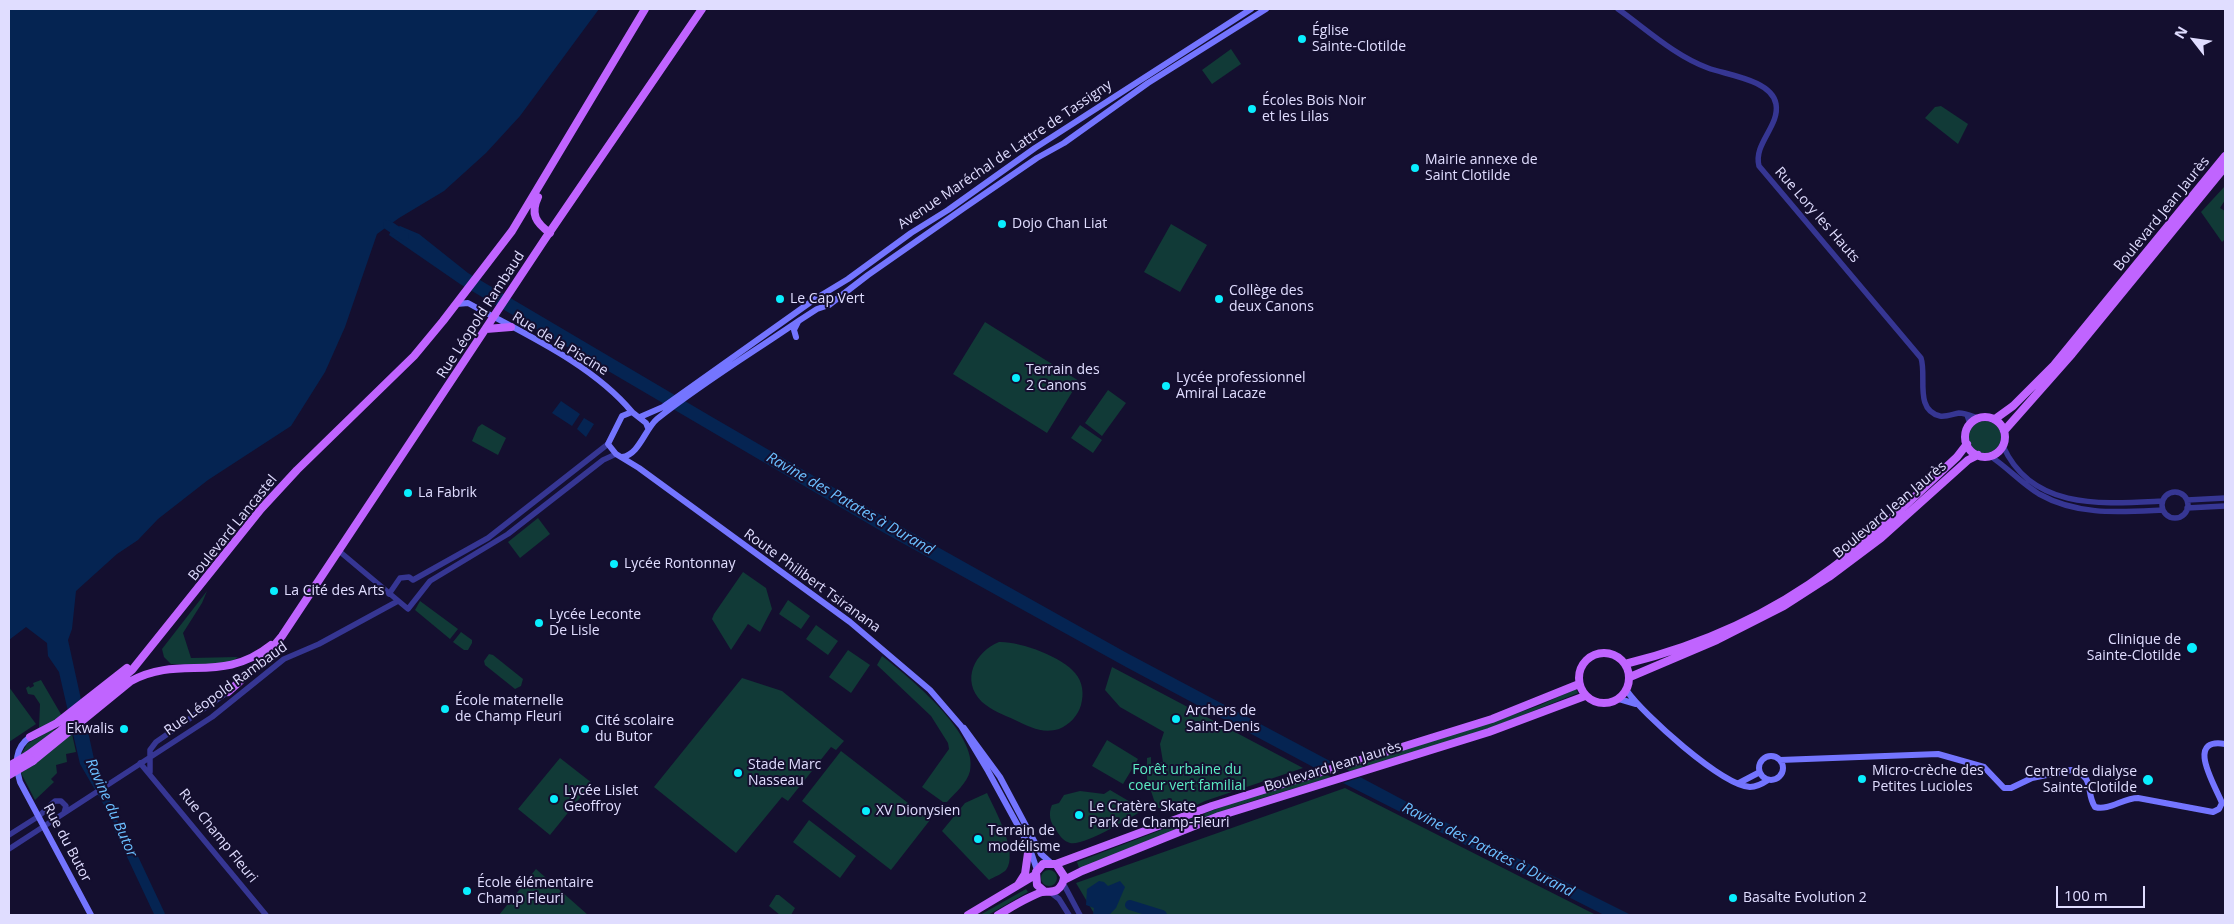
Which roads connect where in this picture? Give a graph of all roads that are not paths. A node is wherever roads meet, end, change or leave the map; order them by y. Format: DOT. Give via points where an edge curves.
graph roads {
  1 [pos="645,9"];
  2 [pos="702,9"];
  3 [pos="1251,9"];
  4 [pos="1266,9"];
  5 [pos="1618,9"];
  6 [pos="2225,156"];
  7 [pos="2225,167"];
  8 [pos="545,179"];
  9 [pos="550,233"];
  10 [pos="2129,280"];
  11 [pos="457,304"];
  12 [pos="2109,304"];
  13 [pos="493,318"];
  14 [pos="800,320"];
  15 [pos="511,327"];
  16 [pos="486,329"];
  17 [pos="796,337"];
  18 [pos="683,397"];
  19 [pos="620,401"];
  20 [pos="667,409"];
  21 [pos="632,412"];
  22 [pos="1967,415"];
  23 [pos="622,416"];
  24 [pos="640,417"];
  25 [pos="1978,418"];
  26 [pos="1995,419"];
  27 [pos="1970,424"];
  28 [pos="648,428"];
  29 [pos="2004,430"];
  30 [pos="608,444"];
  31 [pos="1967,444"];
  32 [pos="2003,446"];
  33 [pos="634,452"];
  34 [pos="619,455"];
  35 [pos="1978,455"];
  36 [pos="1990,456"];
  37 [pos="639,468"];
  38 [pos="2225,498"];
  39 [pos="2187,500"];
  40 [pos="2162,502"];
  41 [pos="2225,506"];
  42 [pos="2187,508"];
  43 [pos="2163,510"];
  44 [pos="1878,536"];
  45 [pos="339,551"];
  46 [pos="396,583"];
  47 [pos="380,584"];
  48 [pos="389,594"];
  49 [pos="398,601"];
  50 [pos="282,636"];
  51 [pos="1716,637"];
  52 [pos="1626,664"];
  53 [pos="1630,677"];
  54 [pos="1579,684"];
  55 [pos="1626,691"];
  56 [pos="228,692"];
  57 [pos="106,693"];
  58 [pos="1585,696"];
  59 [pos="1619,699"];
  60 [pos="1638,705"];
  61 [pos="961,726"];
  62 [pos="30,737"];
  63 [pos="2225,744"];
  64 [pos="31,758"];
  65 [pos="149,758"];
  66 [pos="1780,760"];
  67 [pos="1798,760"];
  68 [pos="140,763"];
  69 [pos="9,766"];
  70 [pos="1783,767"];
  71 [pos="150,772"];
  72 [pos="1758,773"];
  73 [pos="9,775"];
  74 [pos="1768,780"];
  75 [pos="1739,783"];
  76 [pos="64,813"];
  77 [pos="39,816"];
  78 [pos="44,825"];
  79 [pos="9,836"];
  80 [pos="1029,846"];
  81 [pos="9,849"];
  82 [pos="1053,864"];
  83 [pos="1036,873"];
  84 [pos="1063,882"];
  85 [pos="1015,888"];
  86 [pos="1047,892"];
  87 [pos="91,915"];
  88 [pos="266,915"];
  89 [pos="968,915"];
  90 [pos="998,915"];
  91 [pos="1069,915"];
  92 [pos="1080,915"];
  1 -- 8 [label="main road"];
  2 -- 9 [label="main road, Rue Léopold Rambaud"];
  3 -- 18 [label="main road, Avenue Maréchal de Lattre de Tassigny" via="1035,148"];
  4 -- 14 [label="main road, Avenue Maréchal de Lattre de Tassigny" via="1037,158 837,300"];
  5 -- 22 [label="street, Rue Lory les Hauts" via="1697,63 1741,77 1771,94 1776,111 1758,155 1759,166 1921,358 1926,405 1940,416"];
  6 -- 10 [label="main road, Boulevard Jean Jaurès"];
  7 -- 10 [label="main road, Boulevard Jean Jaurès"];
  8 -- 9 [label="main road" via="534,210 538,224"];
  8 -- 11 [label="main road, Boulevard Lancastel" via="509,235"];
  9 -- 13 [label="main road, Rue Léopold Rambaud"];
  10 -- 12 [label="main road, Boulevard Jean Jaurès"];
  11 -- 13 [label="main road, Rue de la Piscine" via="468,303"];
  11 -- 57 [label="main road, Boulevard Lancastel" via="414,356 261,509 163,634"];
  12 -- 26 [label="main road, Boulevard Jean Jaurès" via="2054,365 2013,406"];
  12 -- 29 [label="main road, Boulevard Jean Jaurès"];
  13 -- 15 [label="main road, Rue de la Piscine"];
  13 -- 16 [label="main road, Rue Léopold Rambaud"];
  14 -- 17 [label="main road" via="794,330"];
  14 -- 18 [label="main road, Avenue Maréchal de Lattre de Tassigny"];
  15 -- 16 [label="main road"];
  15 -- 19 [label="main road, Rue de la Piscine" via="583,369"];
  16 -- 45 [label="main road, Rue Léopold Rambaud"];
  18 -- 20 [label="main road"];
  19 -- 21 [label="main road, Rue de la Piscine"];
  19 -- 23 [label="main road"];
  20 -- 24 [label="main road"];
  20 -- 28 [label="main road"];
  21 -- 23 [label="main road"];
  21 -- 24 [label="main road"];
  22 -- 25 [label="street, Rue Lory les Hauts"];
  22 -- 27 [label="street"];
  23 -- 30 [label="main road"];
  24 -- 28 [label="main road"];
  25 -- 26 [label="main road"];
  25 -- 27 [label="main road"];
  26 -- 29 [label="main road"];
  27 -- 31 [label="main road" via="1966,433"];
  28 -- 33 [label="main road"];
  29 -- 32 [label="main road"];
  30 -- 34 [label="main road"];
  30 -- 46 [label="street" via="488,538 413,580 404,576"];
  31 -- 35 [label="main road"];
  31 -- 44 [label="main road, Boulevard Jean Jaurès"];
  32 -- 36 [label="main road"];
  32 -- 40 [label="street" via="2007,456 2028,478 2064,498 2098,504"];
  33 -- 34 [label="main road" via="628,456"];
  33 -- 37 [label="main road"];
  34 -- 37 [label="main road, Route Philibert Tsiranana"];
  34 -- 49 [label="street" via="603,460 493,545 430,581 408,610"];
  35 -- 36 [label="main road"];
  35 -- 44 [label="main road, Boulevard Jean Jaurès"];
  36 -- 43 [label="street" via="2029,487 2059,503 2100,512"];
  37 -- 61 [label="main road, Route Philibert Tsiranana" via="858,628 909,670"];
  38 -- 39 [label="street"];
  39 -- 40 [label="street" via="2173,492"];
  39 -- 42 [label="street"];
  40 -- 43 [label="street"];
  41 -- 42 [label="street"];
  42 -- 43 [label="street" via="2183,515 2175,518"];
  44 -- 51 [label="main road, Boulevard Jean Jaurès" via="1768,612"];
  45 -- 47 [label="street"];
  45 -- 50 [label="main road, Rue Léopold Rambaud"];
  46 -- 47 [label="street" via="390,586"];
  46 -- 48 [label="street"];
  47 -- 48 [label="street"];
  48 -- 49 [label="street"];
  49 -- 65 [label="street, Rue Léopold Rambaud" via="319,644 284,659 212,718"];
  50 -- 56 [label="main road" via="258,665"];
  50 -- 57 [label="main road" via="257,655 234,665 213,669 171,668 144,674"];
  51 -- 52 [label="main road, Boulevard Jean Jaurès"];
  51 -- 53 [label="main road, Boulevard Jean Jaurès"];
  52 -- 53 [label="main road"];
  52 -- 54 [label="main road" via="1612,654 1595,654 1582,666"];
  53 -- 55 [label="main road"];
  54 -- 58 [label="main road"];
  54 -- 82 [label="main road, Boulevard Jean Jaurès" via="1492,719 1212,806"];
  55 -- 59 [label="main road"];
  55 -- 60 [label="main road"];
  56 -- 65 [label="street, Rue Léopold Rambaud" via="156,742"];
  57 -- 62 [label="main road"];
  57 -- 64 [label="main road"];
  57 -- 64 [label="main road" via="70,732"];
  58 -- 59 [label="main road" via="1600,704"];
  58 -- 84 [label="main road, Boulevard Jean Jaurès" via="1489,732 1219,816 1082,871"];
  59 -- 60 [label="main road"];
  60 -- 75 [label="main road" via="1708,767"];
  61 -- 80 [label="main road, Route Philibert Tsiranana"];
  61 -- 82 [label="main road, Route Philibert Tsiranana" via="992,764 1041,854"];
  62 -- 77 [label="main road, Rue du Butor" via="24,741 16,758 16,769"];
  63 -- 67 [label="main road" via="2218,742 2209,746 2204,755 2204,763 2222,803 2212,812 2138,798 2095,807 2088,780 2072,770 2032,778 2008,789 2001,787 1984,767 1938,754"];
  64 -- 69 [label="main road, bridge"];
  64 -- 73 [label="main road, bridge"];
  65 -- 68 [label="street, Rue Léopold Rambaud"];
  65 -- 71 [label="street"];
  66 -- 67 [label="main road"];
  66 -- 70 [label="main road"];
  66 -- 72 [label="main road" via="1773,756 1765,758"];
  67 -- 70 [label="main road"];
  68 -- 71 [label="street, Rue Champ Fleuri"];
  68 -- 76 [label="street, Rue Léopold Rambaud"];
  70 -- 74 [label="main road" via="1778,778"];
  71 -- 88 [label="street, Rue Champ Fleuri"];
  72 -- 74 [label="main road"];
  72 -- 75 [label="main road"];
  74 -- 75 [label="main road" via="1750,787"];
  76 -- 77 [label="street" via="66,806 56,801"];
  76 -- 78 [label="street, Rue Léopold Rambaud"];
  77 -- 78 [label="main road, Rue du Butor"];
  77 -- 79 [label="street"];
  78 -- 81 [label="street, Rue Léopold Rambaud"];
  78 -- 87 [label="main road, Rue du Butor"];
  80 -- 83 [label="main road, Route Philibert Tsiranana"];
  80 -- 85 [label="main road" via="1025,874"];
  82 -- 83 [label="main road, Boulevard Jean Jaurès" via="1043,864"];
  82 -- 84 [label="main road" via="1063,871"];
  83 -- 85 [label="main road, Boulevard Jean Jaurès"];
  83 -- 86 [label="main road" via="1037,885"];
  84 -- 86 [label="main road, Boulevard Jean Jaurès" via="1058,889"];
  84 -- 92 [label="street"];
  85 -- 89 [label="main road, Boulevard Jean Jaurès"];
  86 -- 90 [label="main road, Boulevard Jean Jaurès"];
  86 -- 91 [label="street" via="1059,899"];
}
